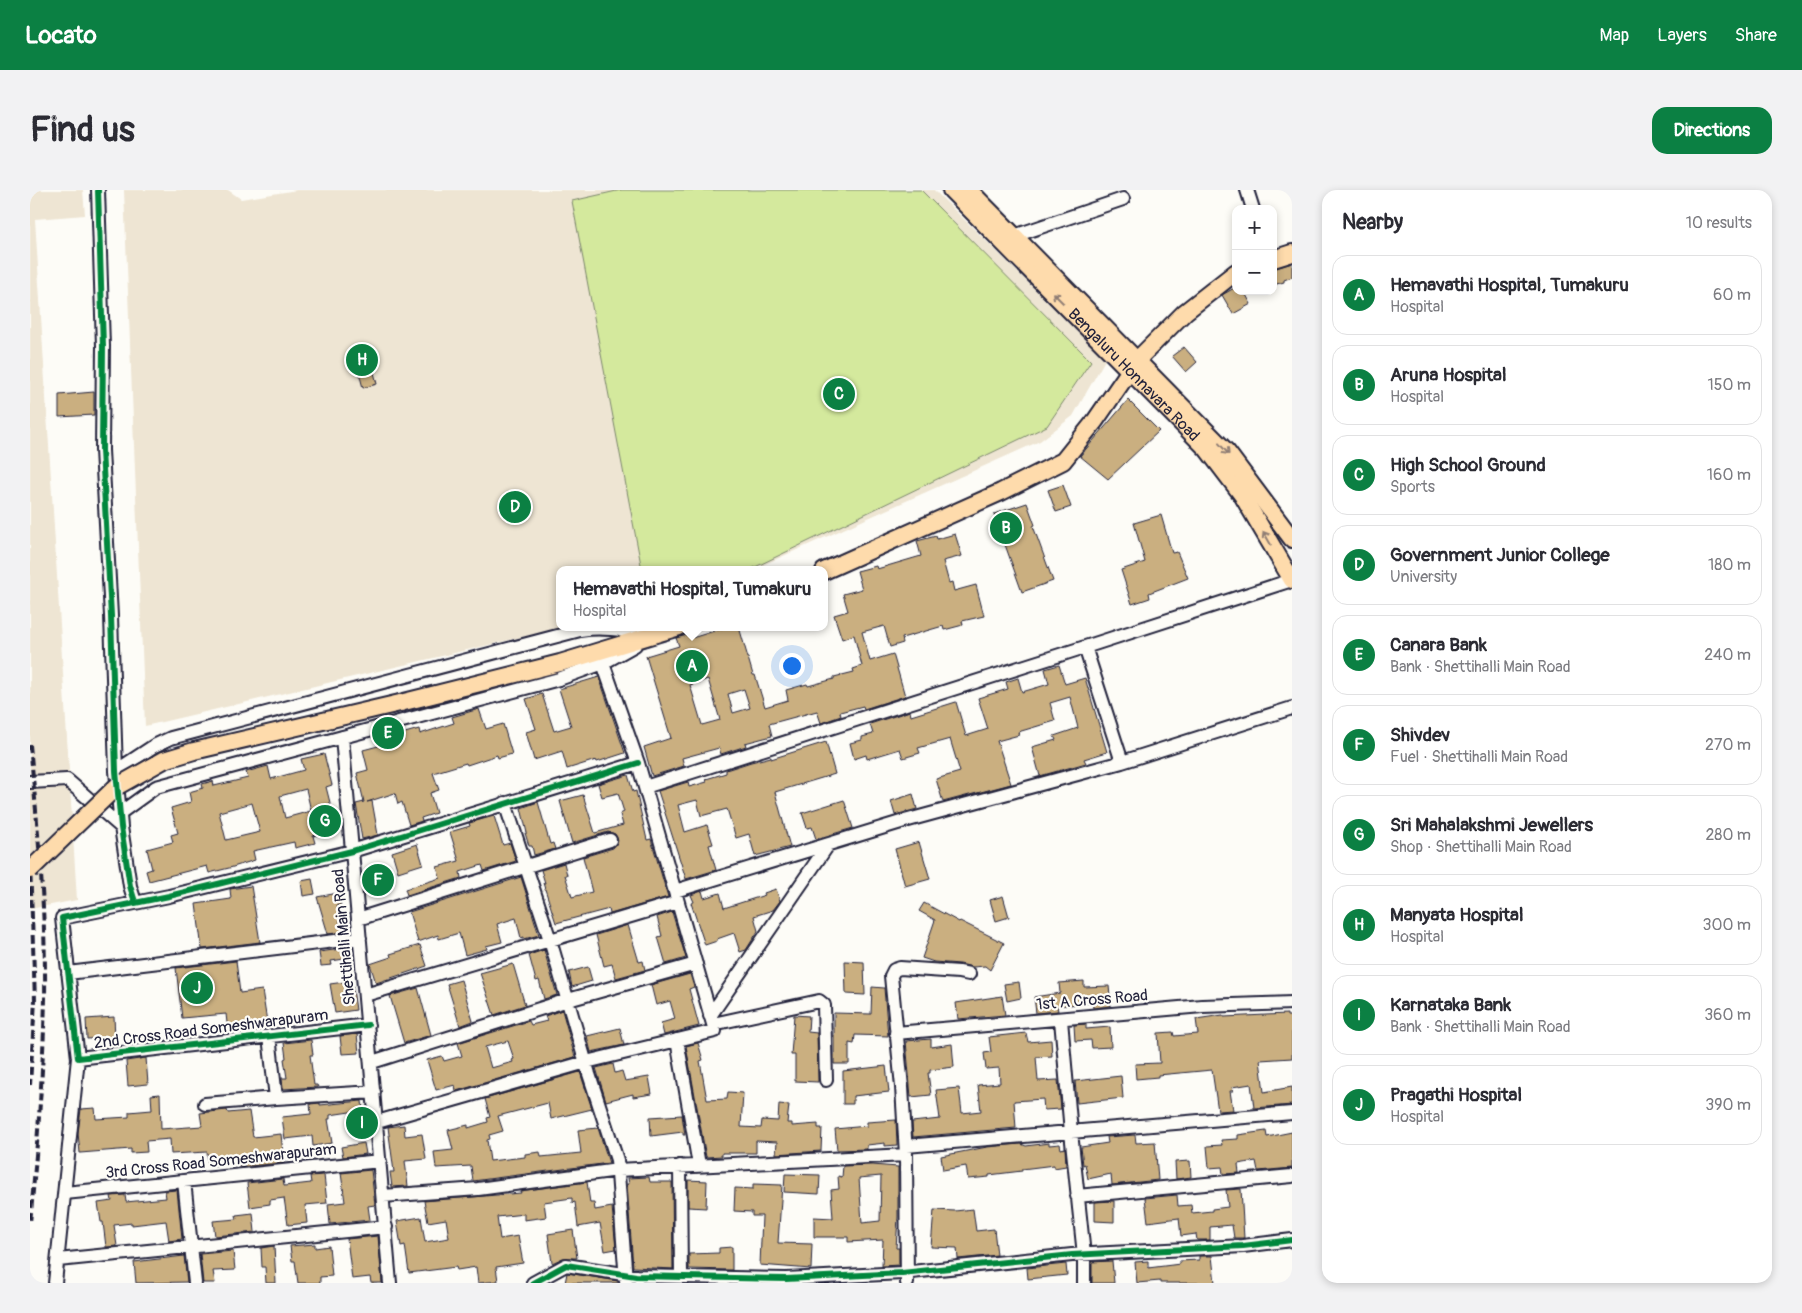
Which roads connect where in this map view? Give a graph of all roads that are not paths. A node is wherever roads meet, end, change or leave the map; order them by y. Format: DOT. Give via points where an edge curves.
graph roads {
  1 [pos="98,190"];
  2 [pos="951,190"];
  3 [pos="969,190"];
  4 [pos="1247,190"];
  5 [pos="1123,199"];
  6 [pos="1252,205"];
  7 [pos="1014,236"];
  8 [pos="1292,254"];
  9 [pos="1277,258"];
  10 [pos="1232,275"];
  11 [pos="1133,365"];
  12 [pos="1292,540"];
  13 [pos="828,569"];
  14 [pos="1292,580"];
  15 [pos="576,631"];
  16 [pos="625,631"];
  17 [pos="667,631"];
  18 [pos="652,636"];
  19 [pos="1085,647"];
  20 [pos="601,657"];
  21 [pos="1292,708"];
  22 [pos="342,737"];
  23 [pos="1122,762"];
  24 [pos="638,763"];
  25 [pos="116,771"];
  26 [pos="30,782"];
  27 [pos="645,787"];
  28 [pos="506,804"];
  29 [pos="120,813"];
  30 [pos="121,828"];
  31 [pos="610,840"];
  32 [pos="828,845"];
  33 [pos="352,851"];
  34 [pos="526,867"];
  35 [pos="30,870"];
  36 [pos="677,897"];
  37 [pos="135,902"];
  38 [pos="358,919"];
  39 [pos="360,938"];
  40 [pos="550,940"];
  41 [pos="696,964"];
  42 [pos="68,973"];
  43 [pos="969,974"];
  44 [pos="366,995"];
  45 [pos="568,1000"];
  46 [pos="1292,1003"];
  47 [pos="712,1020"];
  48 [pos="1061,1020"];
  49 [pos="368,1025"];
  50 [pos="896,1033"];
  51 [pos="269,1036"];
  52 [pos="677,1040"];
  53 [pos="78,1058"];
  54 [pos="372,1062"];
  55 [pos="586,1062"];
  56 [pos="826,1080"];
  57 [pos="374,1092"];
  58 [pos="276,1098"];
  59 [pos="205,1104"];
  60 [pos="1292,1113"];
  61 [pos="377,1122"];
  62 [pos="1071,1132"];
  63 [pos="906,1150"];
  64 [pos="380,1161"];
  65 [pos="699,1165"];
  66 [pos="680,1166"];
  67 [pos="618,1170"];
  68 [pos="1292,1176"];
  69 [pos="184,1181"];
  70 [pos="65,1193"];
  71 [pos="383,1196"];
  72 [pos="1077,1196"];
  73 [pos="386,1227"];
  74 [pos="1292,1240"];
  75 [pos="192,1248"];
  76 [pos="1084,1255"];
  77 [pos="58,1260"];
  78 [pos="681,1276"];
  79 [pos="907,1278"];
  80 [pos="626,1279"];
  81 [pos="55,1283"];
  82 [pos="194,1283"];
  83 [pos="390,1283"];
  84 [pos="533,1283"];
  85 [pos="1084,1283"];
  1 -- 25 [label="street" via="103,346 102,450"];
  11 -- 2 [label="main road, Bengaluru Honnavara Road, one-way"];
  3 -- 7 [label="main road, Bengaluru Honnavara Road"];
  4 -- 6 [label="street"];
  5 -- 7 [label="street"];
  7 -- 11 [label="main road, Bengaluru Honnavara Road"];
  8 -- 9 [label="main road"];
  10 -- 11 [label="main road" via="1184,312"];
  11 -- 12 [label="main road, Bengaluru Honnavara Road, one-way" via="1227,452"];
  11 -- 13 [label="main road" via="1063,461"];
  14 -- 11 [label="main road, Bengaluru Honnavara Road, one-way" via="1230,478"];
  14 -- 19 [label="street"];
  15 -- 25 [label="street" via="171,738"];
  16 -- 18 [label="street"];
  17 -- 18 [label="main road"];
  18 -- 20 [label="main road"];
  19 -- 23 [label="street"];
  19 -- 27 [label="street"];
  20 -- 22 [label="street" via="559,679"];
  20 -- 24 [label="street"];
  20 -- 35 [label="main road, bridge" via="560,663 164,760 116,787"];
  21 -- 23 [label="street"];
  22 -- 29 [label="street" via="156,787"];
  22 -- 33 [label="street, Shettihalli Main Road"];
  23 -- 32 [label="street"];
  24 -- 27 [label="street"];
  24 -- 28 [label="street"];
  25 -- 29 [label="street"];
  26 -- 30 [label="street" via="67,780"];
  27 -- 36 [label="street"];
  28 -- 33 [label="street"];
  28 -- 34 [label="street"];
  29 -- 30 [label="street"];
  30 -- 37 [label="street"];
  31 -- 34 [label="street"];
  32 -- 36 [label="street"];
  32 -- 47 [label="street"];
  33 -- 37 [label="street"];
  33 -- 38 [label="street, Shettihalli Main Road"];
  34 -- 38 [label="street"];
  34 -- 40 [label="street"];
  36 -- 40 [label="street"];
  36 -- 41 [label="street"];
  37 -- 42 [label="street, 2nd Cross Road Someshwarapuram" via="62,918"];
  38 -- 39 [label="street, Shettihalli Main Road"];
  39 -- 42 [label="street"];
  39 -- 44 [label="street, Shettihalli Main Road"];
  40 -- 44 [label="street"];
  40 -- 45 [label="street"];
  41 -- 45 [label="street"];
  41 -- 47 [label="street"];
  42 -- 53 [label="street, 2nd Cross Road Someshwarapuram"];
  43 -- 50 [label="street" via="894,970 891,976"];
  44 -- 49 [label="street, Shettihalli Main Road"];
  45 -- 54 [label="street"];
  45 -- 55 [label="street"];
  46 -- 48 [label="street, 1st A Cross Road" via="1202,1006"];
  47 -- 52 [label="street" via="715,1032"];
  47 -- 56 [label="street" via="819,1000 824,1005"];
  48 -- 50 [label="street, 1st A Cross Road"];
  48 -- 62 [label="street"];
  49 -- 51 [label="street, 2nd Cross Road Someshwarapuram"];
  49 -- 54 [label="street, Shettihalli Main Road"];
  50 -- 63 [label="street"];
  51 -- 53 [label="street, 2nd Cross Road Someshwarapuram"];
  51 -- 58 [label="street"];
  52 -- 55 [label="street"];
  52 -- 65 [label="street"];
  53 -- 70 [label="street"];
  54 -- 57 [label="street, Shettihalli Main Road"];
  55 -- 61 [label="street"];
  55 -- 67 [label="street"];
  57 -- 58 [label="street"];
  57 -- 61 [label="street, Shettihalli Main Road"];
  58 -- 59 [label="street"];
  60 -- 62 [label="street"];
  61 -- 64 [label="street, Shettihalli Main Road"];
  62 -- 63 [label="street"];
  62 -- 72 [label="street"];
  63 -- 65 [label="street"];
  63 -- 79 [label="street"];
  64 -- 69 [label="street, 3rd Cross Road Someshwarapuram"];
  64 -- 71 [label="street, Shettihalli Main Road"];
  65 -- 66 [label="street"];
  66 -- 67 [label="street"];
  66 -- 78 [label="street"];
  67 -- 71 [label="street" via="478,1189"];
  67 -- 80 [label="street"];
  68 -- 72 [label="street"];
  69 -- 70 [label="street, 3rd Cross Road Someshwarapuram"];
  69 -- 75 [label="street"];
  70 -- 77 [label="street"];
  71 -- 73 [label="street, Shettihalli Main Road"];
  72 -- 76 [label="street"];
  73 -- 75 [label="street"];
  73 -- 83 [label="street, Shettihalli Main Road"];
  74 -- 76 [label="street"];
  75 -- 77 [label="street"];
  75 -- 82 [label="street"];
  76 -- 79 [label="street"];
  76 -- 85 [label="street"];
  77 -- 81 [label="street"];
  78 -- 79 [label="street"];
  78 -- 80 [label="street"];
  80 -- 84 [label="street" via="566,1265"];
}
